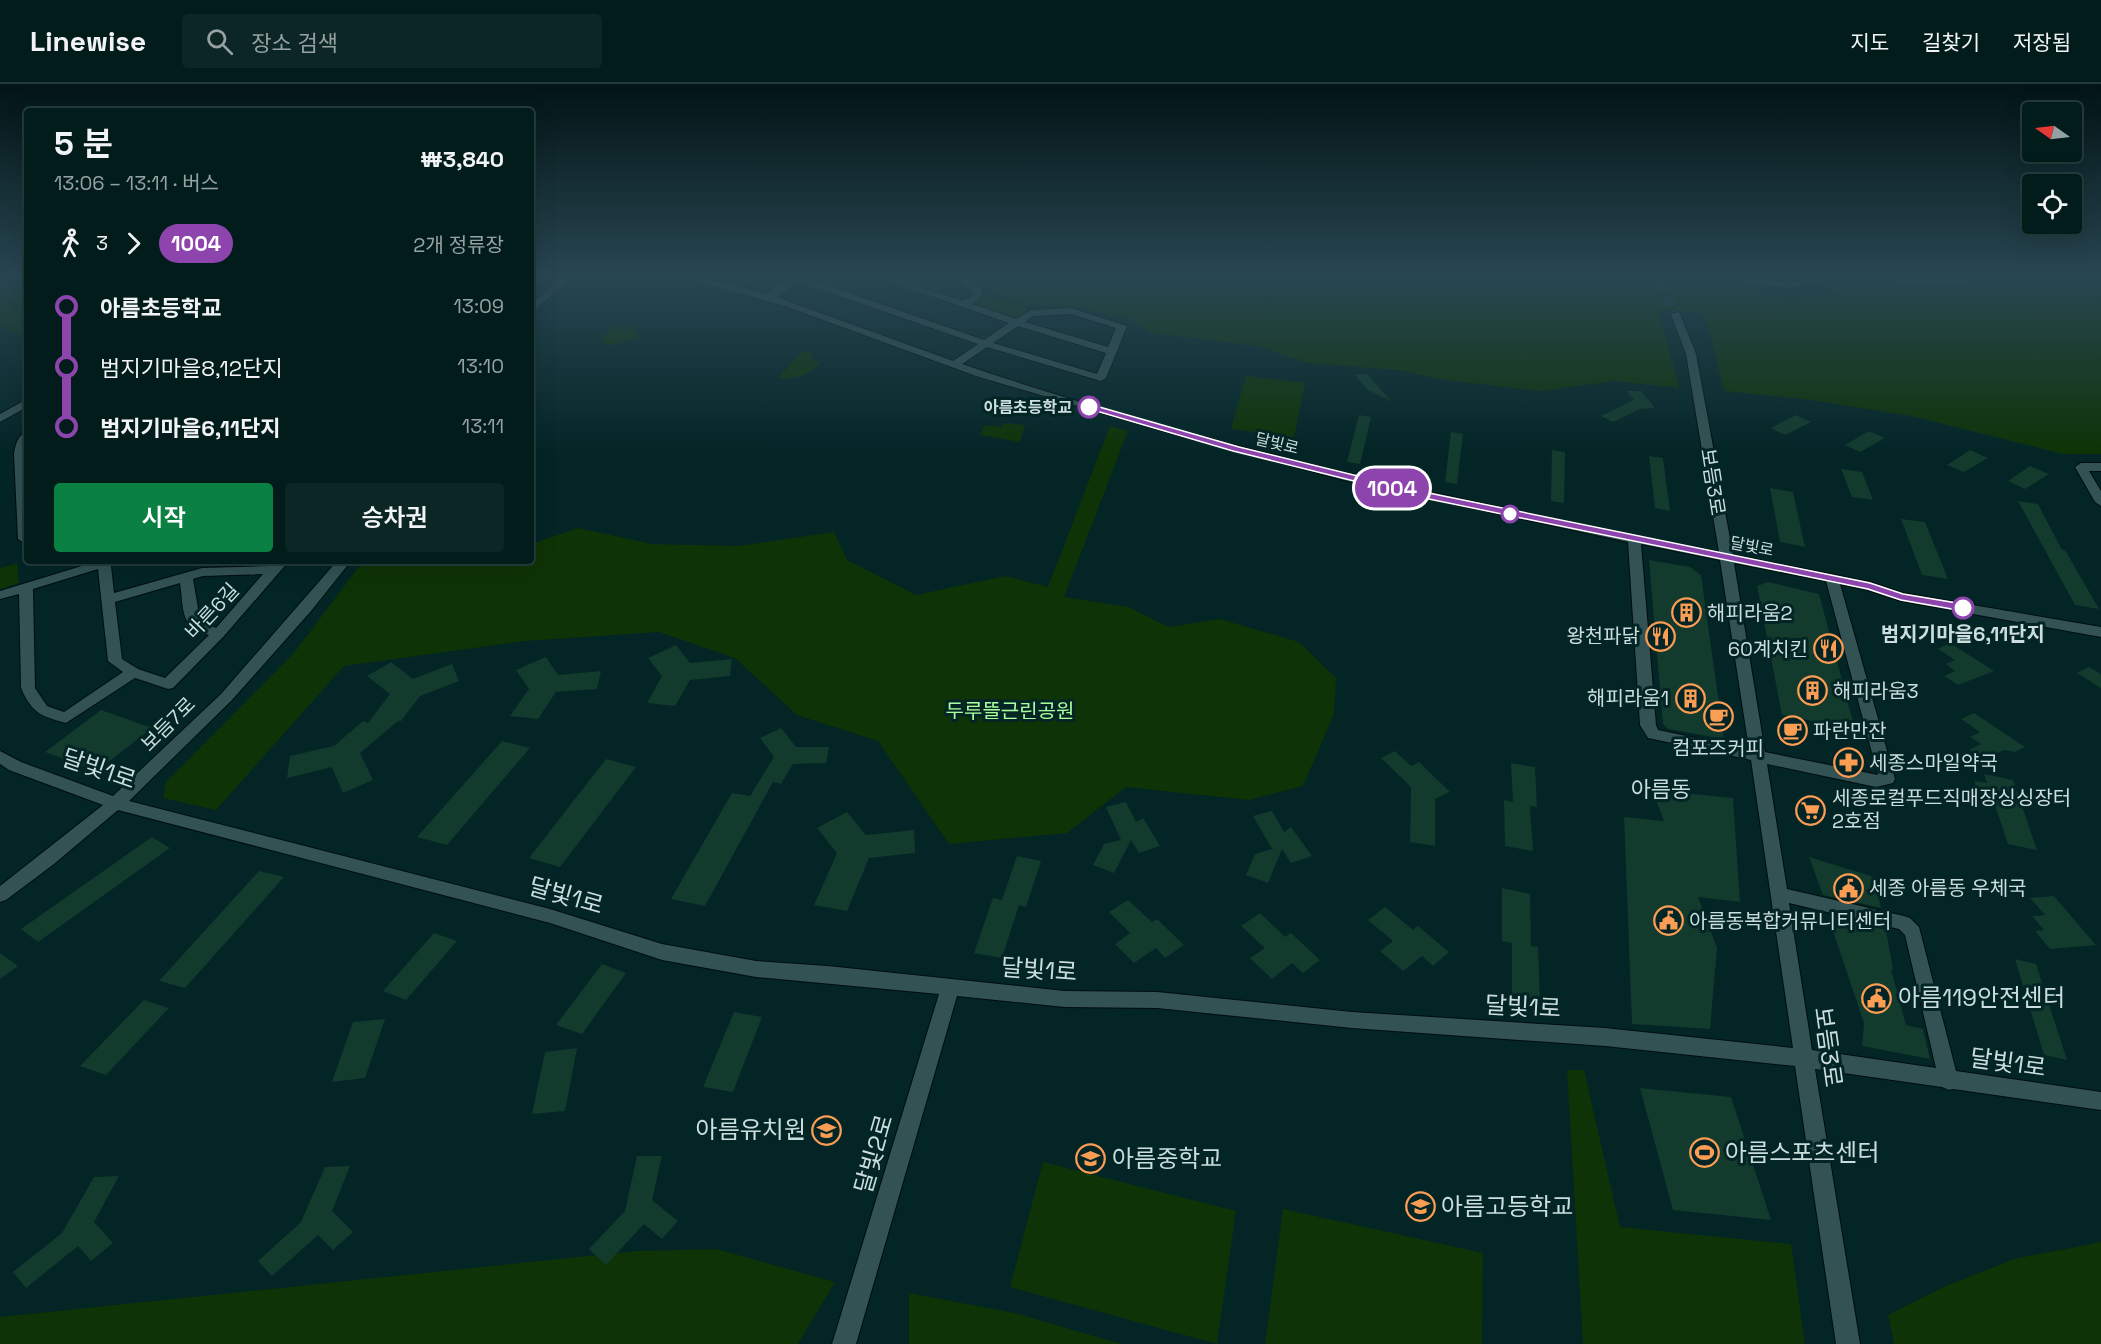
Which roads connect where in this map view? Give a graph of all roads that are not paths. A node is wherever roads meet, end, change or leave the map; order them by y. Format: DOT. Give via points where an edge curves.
graph roads {
  1 [pos="877,337"];
  2 [pos="965,337"];
  3 [pos="996,337"];
  4 [pos="1065,337"];
  5 [pos="1118,337"];
  6 [pos="1685,337"];
  7 [pos="986,344"];
  8 [pos="1112,351"];
  9 [pos="954,365"];
  10 [pos="24,404"];
  11 [pos="0,419"];
  12 [pos="24,444"];
  13 [pos="2101,467"];
  14 [pos="24,501"];
  15 [pos="2101,502"];
  16 [pos="1634,538"];
  17 [pos="24,539"];
  18 [pos="1726,557"];
  19 [pos="101,564"];
  20 [pos="108,564"];
  21 [pos="342,564"];
  22 [pos="279,565"];
  23 [pos="186,577"];
  24 [pos="1832,579"];
  25 [pos="1870,586"];
  26 [pos="26,587"];
  27 [pos="0,594"];
  28 [pos="107,600"];
  29 [pos="2101,623"];
  30 [pos="2101,632"];
  31 [pos="219,633"];
  32 [pos="133,672"];
  33 [pos="0,757"];
  34 [pos="1760,757"];
  35 [pos="117,804"];
  36 [pos="1780,894"];
  37 [pos="0,895"];
  38 [pos="950,989"];
  39 [pos="1803,1058"];
  40 [pos="1949,1081"];
  41 [pos="2101,1101"];
  42 [pos="846,1339"];
  43 [pos="1848,1344"];
  1 -- 9 [label="street, 달빛로"];
  2 -- 7 [label="street"];
  3 -- 7 [label="street"];
  4 -- 8 [label="street"];
  5 -- 8 [label="street"];
  6 -- 18 [label="street, 보듬3로" via="1691,354"];
  7 -- 8 [label="street" via="1101,378"];
  7 -- 9 [label="street"];
  9 -- 16 [label="street, 달빛로" via="1236,449 1419,494"];
  10 -- 11 [label="street"];
  12 -- 14 [label="street" via="20,454"];
  13 -- 15 [label="street" via="2081,467"];
  14 -- 17 [label="street"];
  16 -- 18 [label="street, 달빛로"];
  16 -- 34 [label="street" via="1648,725 1653,734"];
  18 -- 24 [label="street, 달빛로"];
  18 -- 34 [label="street, 보듬3로"];
  19 -- 26 [label="street"];
  20 -- 28 [label="street"];
  21 -- 35 [label="street, 보듬7로" via="261,659"];
  22 -- 23 [label="street"];
  22 -- 31 [label="street, 바른6길"];
  23 -- 28 [label="street"];
  23 -- 31 [label="street" via="196,626"];
  24 -- 25 [label="street, 달빛로"];
  24 -- 34 [label="street" via="1887,779 1876,781"];
  25 -- 29 [label="street, 달빛로" via="1898,587"];
  25 -- 30 [label="street, 달빛로" via="1901,597"];
  26 -- 27 [label="street"];
  26 -- 32 [label="street" via="28,688 43,712 66,718"];
  28 -- 32 [label="street" via="115,662"];
  31 -- 32 [label="street, 바른6길" via="168,684"];
  33 -- 35 [label="street, 달빛1로"];
  34 -- 36 [label="street, 보듬3로"];
  35 -- 37 [label="street, 보듬7로"];
  35 -- 38 [label="street, 달빛1로" via="550,916 662,952 756,969"];
  36 -- 39 [label="street, 보듬3로"];
  36 -- 40 [label="street" via="1904,923 1913,932"];
  38 -- 39 [label="street, 달빛1로" via="1065,999 1191,1003 1352,1020 1605,1037"];
  38 -- 42 [label="street, 달빛2로"];
  39 -- 40 [label="street, 달빛1로"];
  39 -- 43 [label="street, 보듬3로"];
  40 -- 41 [label="street, 달빛1로"];
}
